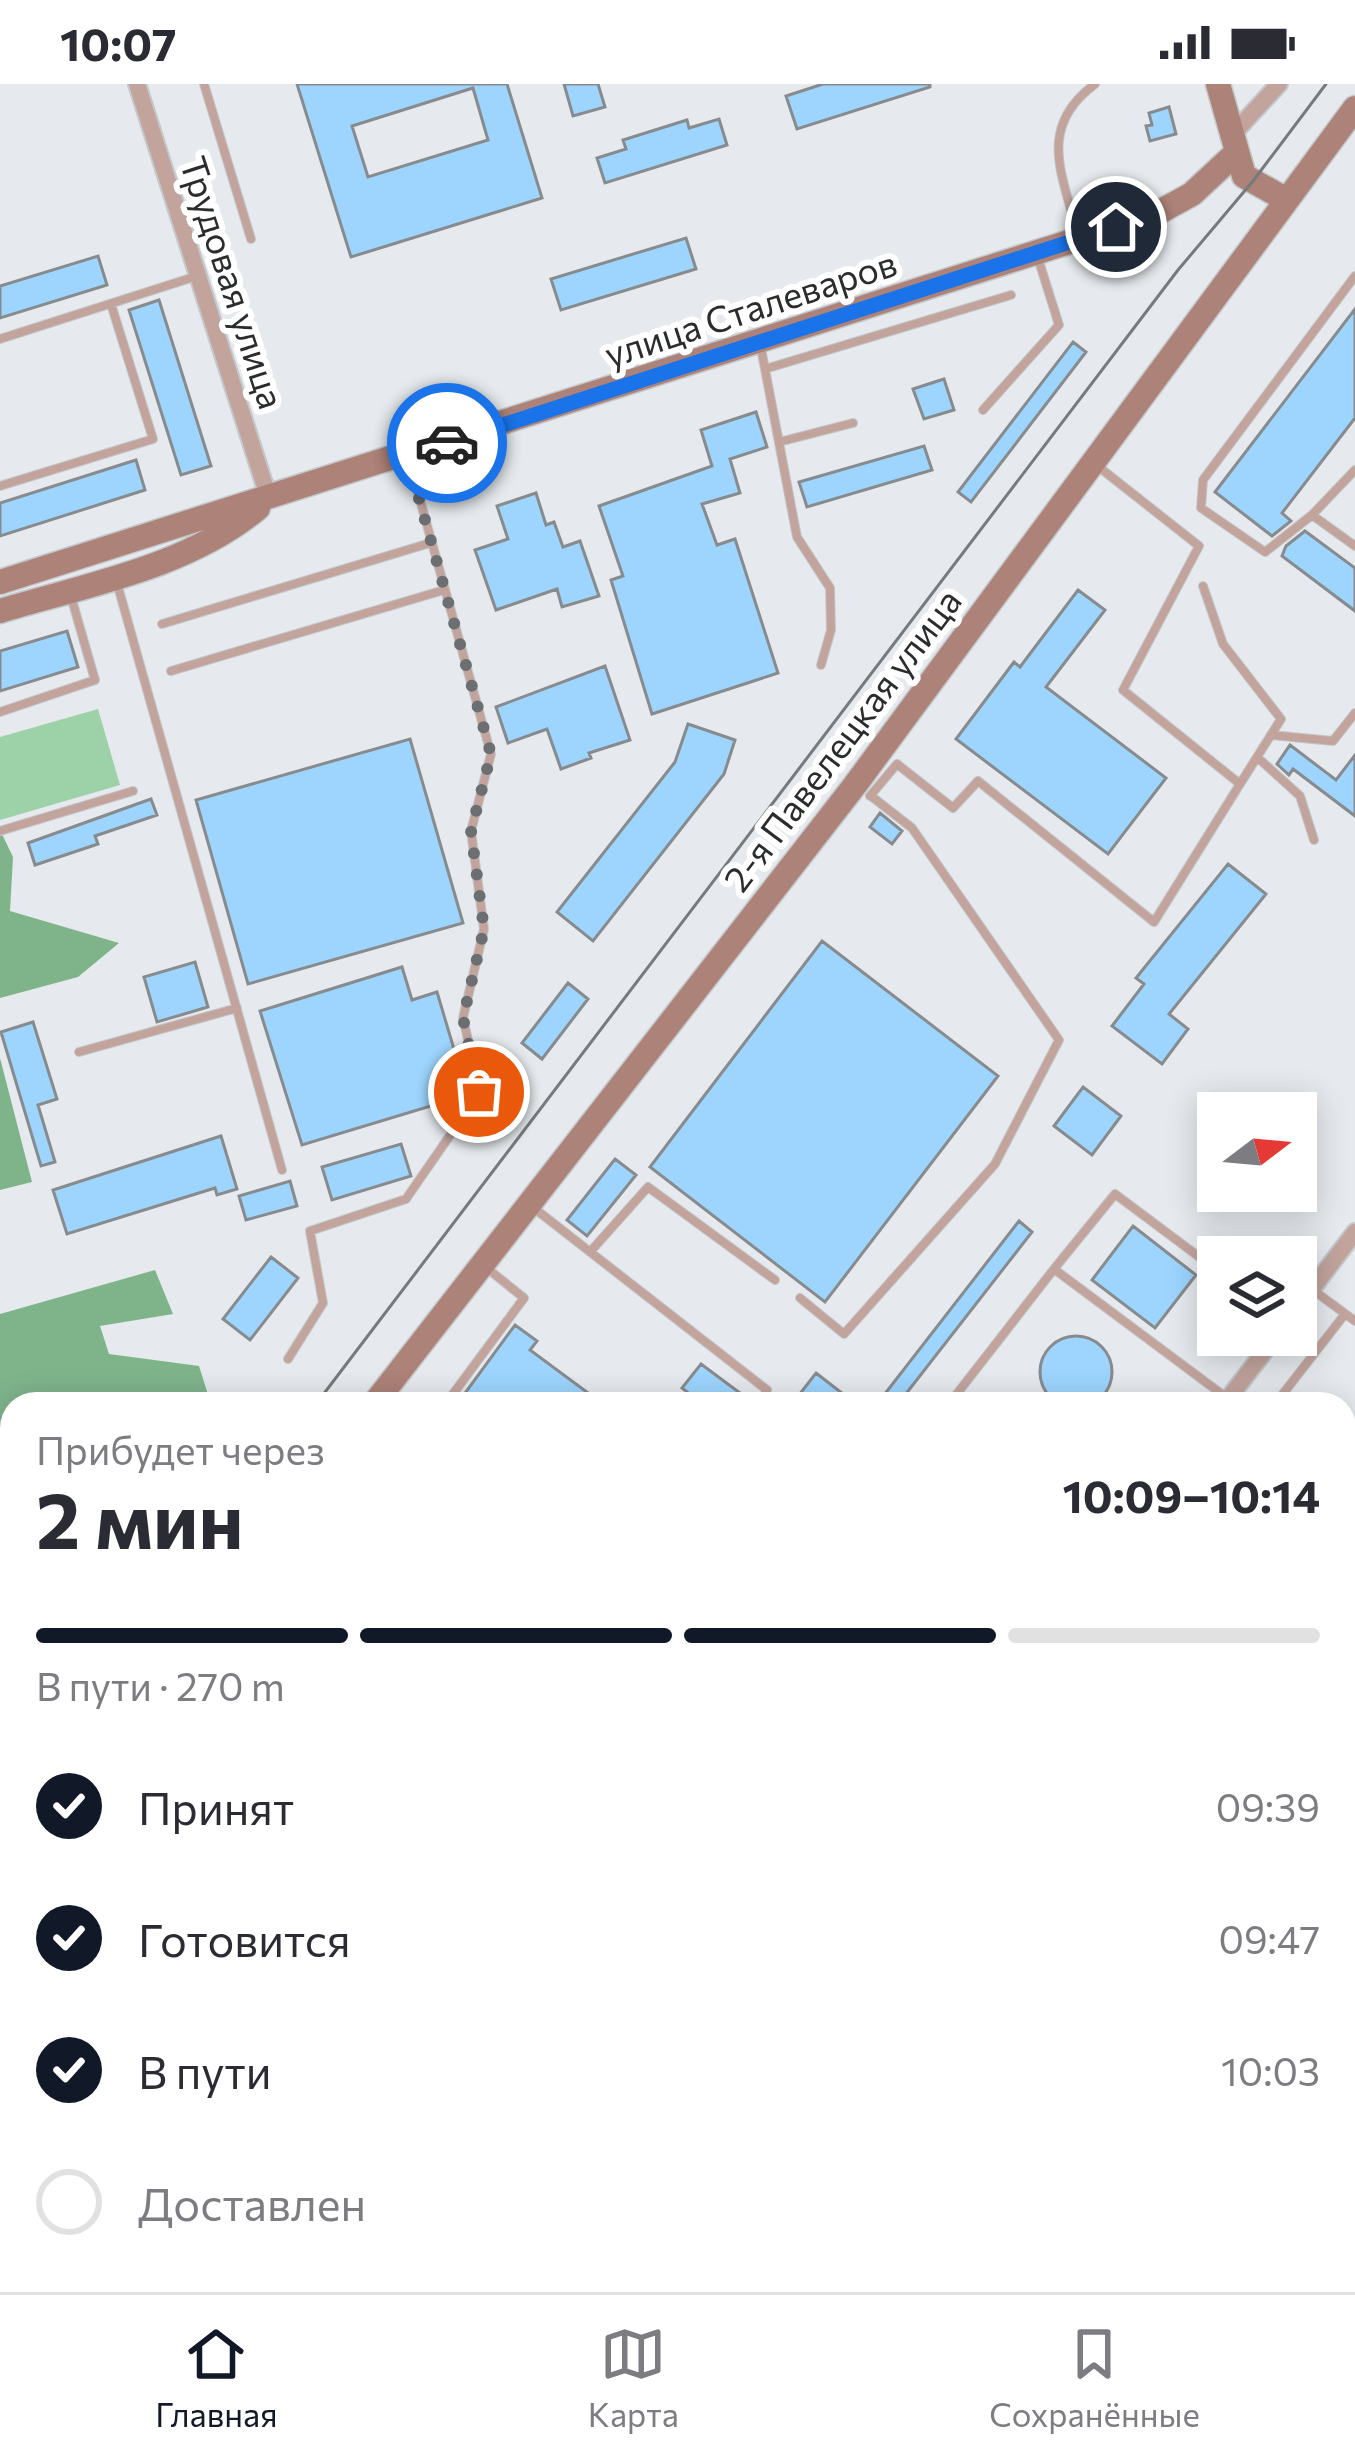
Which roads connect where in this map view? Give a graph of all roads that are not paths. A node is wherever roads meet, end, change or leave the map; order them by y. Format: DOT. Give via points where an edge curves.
graph roads {
  1 [pos="137,84"];
  2 [pos="204,84"];
  3 [pos="1095,84"];
  4 [pos="1218,84"];
  5 [pos="1279,84"];
  6 [pos="1355,109"];
  7 [pos="1234,144"];
  8 [pos="1285,199"];
  9 [pos="251,239"];
  10 [pos="1079,239"];
  11 [pos="1036,253"];
  12 [pos="198,276"];
  13 [pos="1355,276"];
  14 [pos="1011,295"];
  15 [pos="111,304"];
  16 [pos="0,339"];
  17 [pos="760,342"];
  18 [pos="765,369"];
  19 [pos="983,410"];
  20 [pos="853,423"];
  21 [pos="779,442"];
  22 [pos="407,456"];
  23 [pos="1092,462"];
  24 [pos="1355,470"];
  25 [pos="0,486"];
  26 [pos="269,499"];
  27 [pos="1312,514"];
  28 [pos="430,543"];
  29 [pos="1355,546"];
  30 [pos="115,576"];
  31 [pos="0,582"];
  32 [pos="1203,586"];
  33 [pos="69,590"];
  34 [pos="444,590"];
  35 [pos="0,611"];
  36 [pos="162,624"];
  37 [pos="821,665"];
  38 [pos="171,671"];
  39 [pos="0,712"];
  40 [pos="1355,713"];
  41 [pos="1271,735"];
  42 [pos="1257,757"];
  43 [pos="1240,784"];
  44 [pos="863,790"];
  45 [pos="133,791"];
  46 [pos="0,831"];
  47 [pos="1314,840"];
  48 [pos="237,1008"];
  49 [pos="79,1052"];
  50 [pos="282,1170"];
  51 [pos="529,1204"];
  52 [pos="1355,1232"];
  53 [pos="590,1252"];
  54 [pos="1197,1255"];
  55 [pos="482,1265"];
  56 [pos="1054,1269"];
  57 [pos="775,1280"];
  58 [pos="1317,1282"];
  59 [pos="1317,1293"];
  60 [pos="800,1298"];
  61 [pos="1346,1313"];
  62 [pos="1355,1321"];
  63 [pos="1261,1356"];
  64 [pos="288,1359"];
  65 [pos="383,1392"];
  66 [pos="454,1392"];
  67 [pos="766,1392"];
  68 [pos="958,1392"];
  69 [pos="1215,1392"];
  70 [pos="1234,1392"];
  71 [pos="1284,1392"];
  1 -- 12 [label="street, Трудовая улица"];
  2 -- 9 [label="lane"];
  3 -- 10 [label="lane" via="1065,113 1056,148"];
  4 -- 7 [label="street"];
  5 -- 7 [label="street"];
  6 -- 8 [label="street, 2-я Павелецкая улица"];
  7 -- 8 [label="street" via="1244,176"];
  7 -- 10 [label="street, улица Сталеваров" via="1192,194"];
  8 -- 23 [label="street, 2-я Павелецкая улица"];
  10 -- 11 [label="street, улица Сталеваров"];
  11 -- 17 [label="street, улица Сталеваров"];
  11 -- 19 [label="lane" via="1059,326"];
  12 -- 15 [label="lane"];
  12 -- 26 [label="street, Трудовая улица"];
  13 -- 27 [label="lane" via="1203,479 1201,508 1265,552"];
  14 -- 18 [label="lane"];
  15 -- 16 [label="lane"];
  15 -- 25 [label="lane" via="153,439"];
  17 -- 18 [label="lane"];
  17 -- 22 [label="street, улица Сталеваров"];
  18 -- 21 [label="lane"];
  20 -- 21 [label="lane"];
  21 -- 37 [label="lane" via="797,537 830,588"];
  22 -- 26 [label="street, улица Сталеваров"];
  22 -- 28 [label="lane"];
  23 -- 43 [label="lane" via="1198,546 1123,690"];
  23 -- 44 [label="street, 2-я Павелецкая улица"];
  24 -- 27 [label="lane"];
  26 -- 30 [label="street, улица Сталеваров" via="196,548"];
  26 -- 31 [label="street, улица Сталеваров"];
  27 -- 29 [label="lane"];
  28 -- 34 [label="lane"];
  28 -- 36 [label="lane"];
  30 -- 33 [label="street, улица Сталеваров"];
  30 -- 48 [label="lane"];
  32 -- 41 [label="lane" via="1223,644 1282,719"];
  33 -- 35 [label="street, улица Сталеваров"];
  33 -- 39 [label="lane" via="95,680"];
  34 -- 38 [label="lane"];
  34 -- 64 [label="lane" via="491,754 471,831 484,929 463,1018 479,1092 406,1199 310,1231 323,1304"];
  40 -- 41 [label="lane" via="1333,741"];
  41 -- 42 [label="lane"];
  42 -- 43 [label="lane"];
  42 -- 47 [label="lane" via="1300,796"];
  43 -- 44 [label="lane" via="1154,922 977,781 953,808 897,764"];
  44 -- 51 [label="street, 2-я Павелецкая улица"];
  44 -- 60 [label="lane" via="912,828 1059,1040 995,1164 844,1334"];
  45 -- 46 [label="lane"];
  48 -- 49 [label="lane"];
  48 -- 50 [label="lane"];
  51 -- 53 [label="lane"];
  51 -- 55 [label="street, 2-я Павелецкая улица"];
  52 -- 58 [label="street"];
  53 -- 57 [label="lane" via="649,1187"];
  53 -- 67 [label="lane"];
  54 -- 56 [label="lane" via="1115,1194"];
  55 -- 65 [label="street, 2-я Павелецкая улица"];
  55 -- 66 [label="lane" via="524,1298"];
  56 -- 68 [label="lane"];
  56 -- 69 [label="lane"];
  59 -- 61 [label="lane"];
  61 -- 62 [label="lane"];
  61 -- 71 [label="lane"];
  63 -- 70 [label="street"];
}
